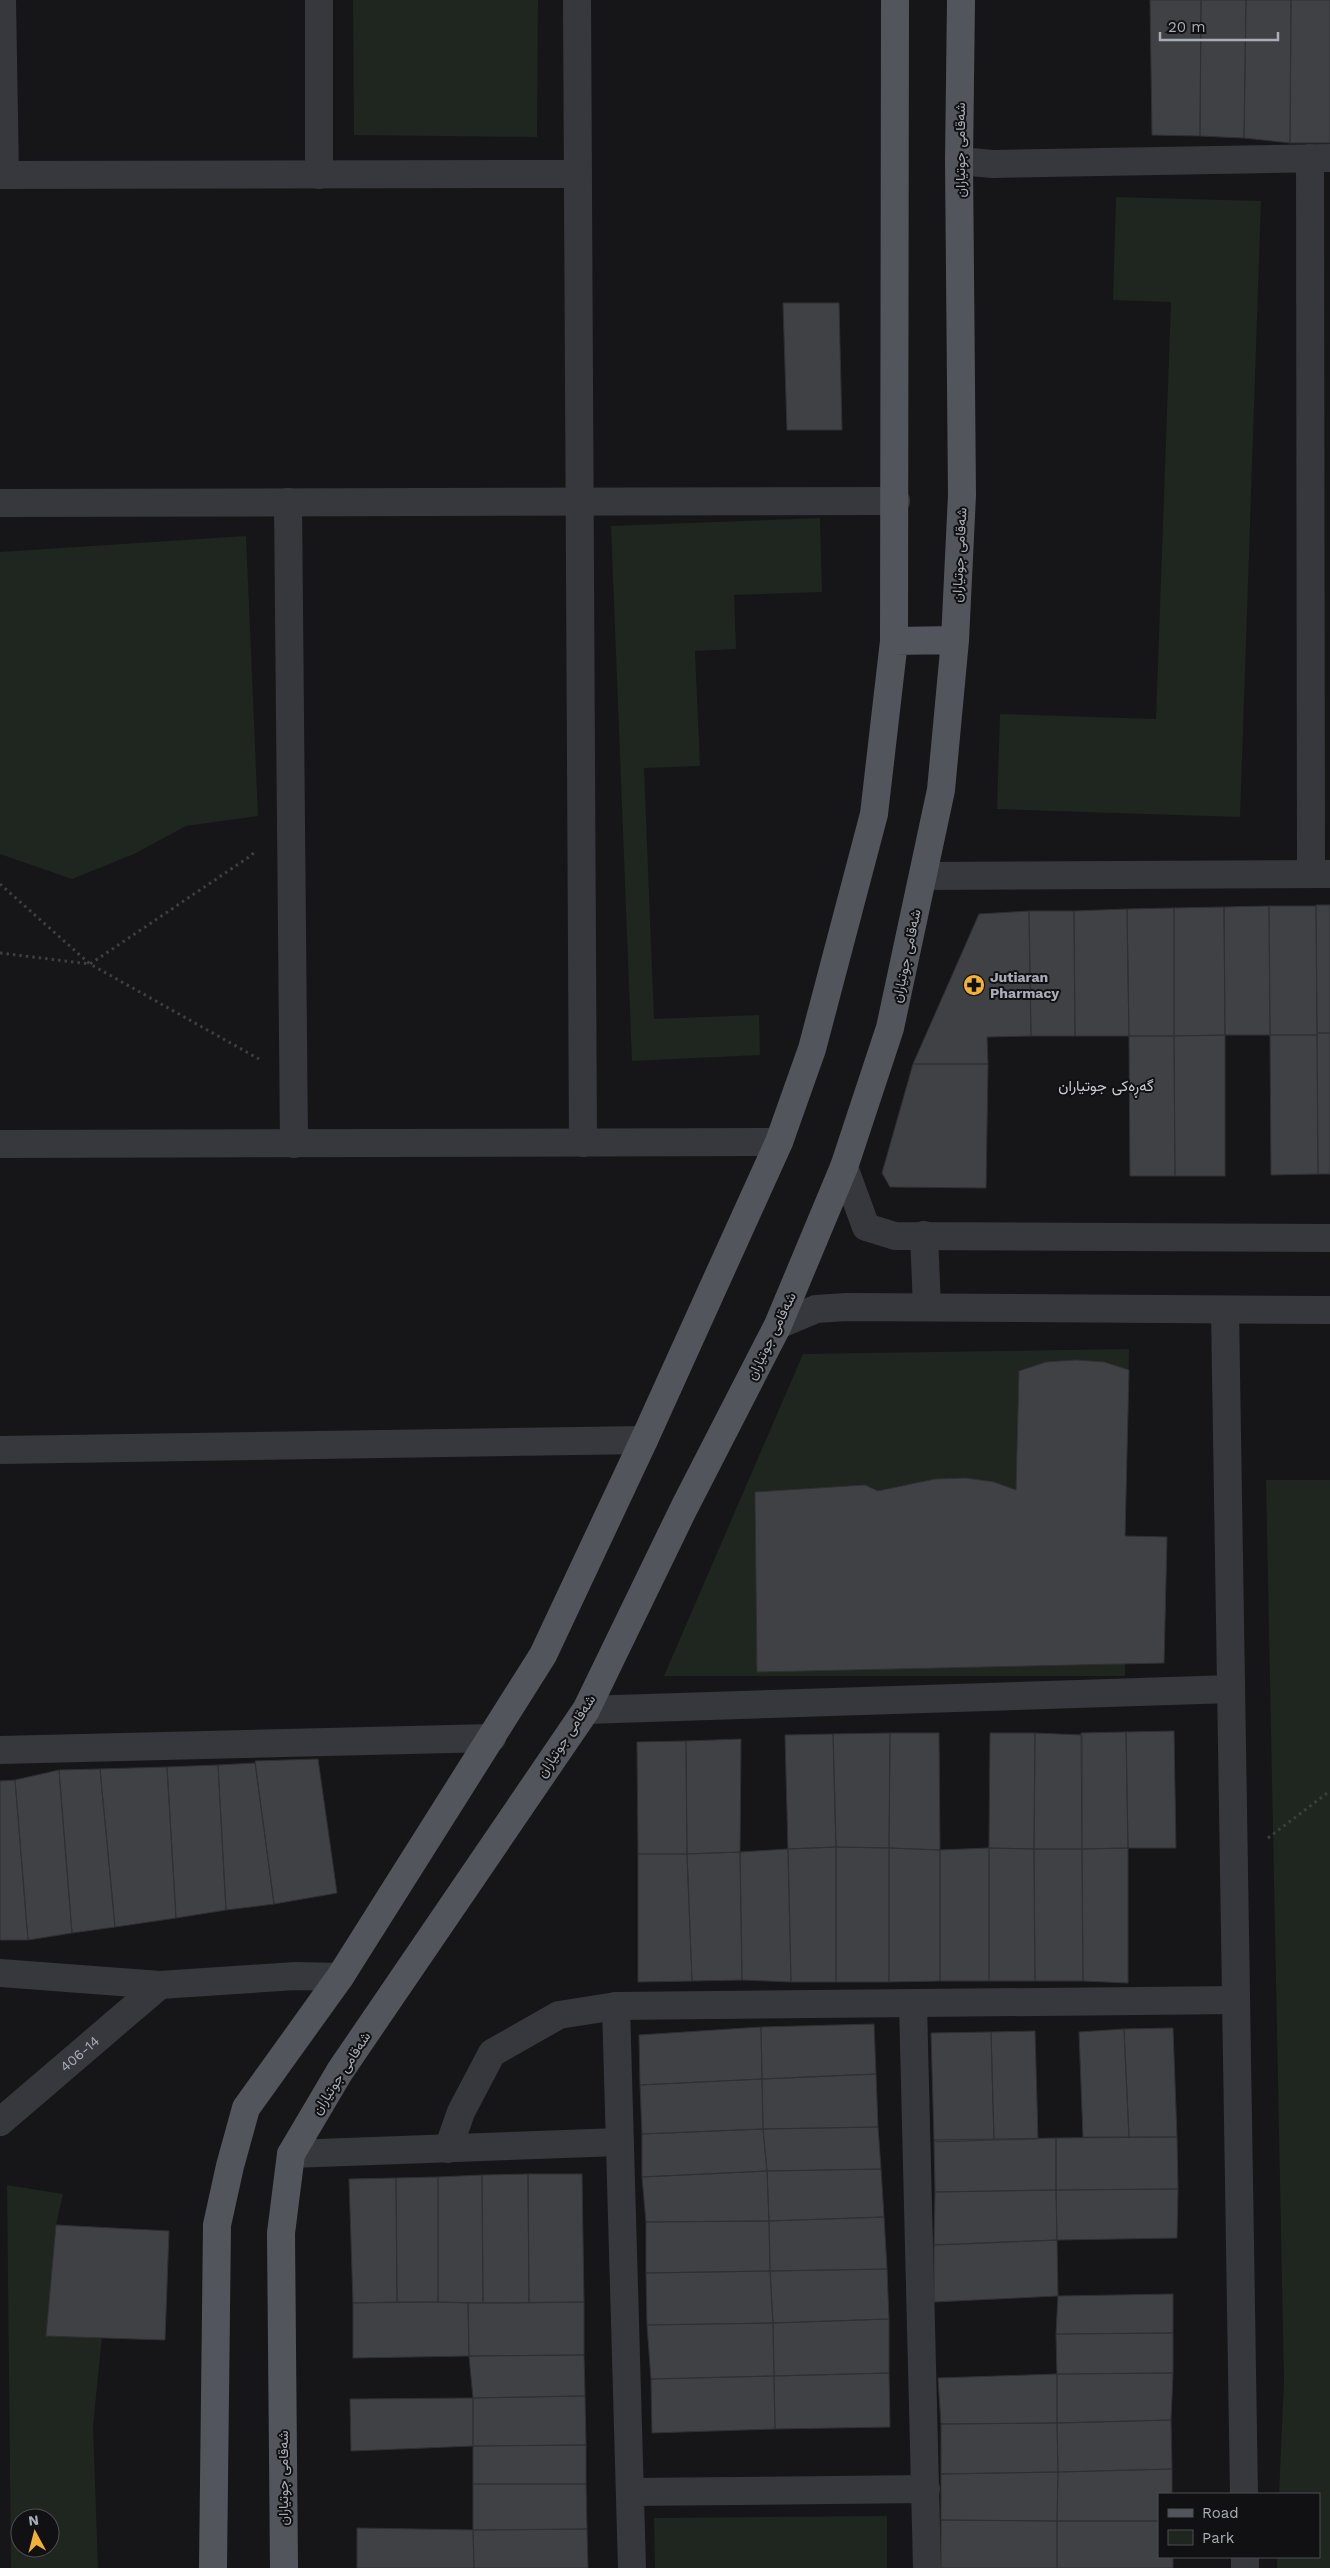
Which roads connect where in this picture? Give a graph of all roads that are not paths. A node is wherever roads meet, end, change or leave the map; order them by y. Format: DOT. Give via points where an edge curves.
graph roads {
  1 [pos="2,0"];
  2 [pos="319,0"];
  3 [pos="577,0"];
  4 [pos="895,0"];
  5 [pos="961,0"];
  6 [pos="1320,158"];
  7 [pos="959,161"];
  8 [pos="578,174"];
  9 [pos="319,175"];
  10 [pos="2,176"];
  11 [pos="896,501"];
  12 [pos="288,502"];
  13 [pos="580,502"];
  14 [pos="0,503"];
  15 [pos="955,640"];
  16 [pos="894,641"];
  17 [pos="1321,874"];
  18 [pos="923,876"];
  19 [pos="778,1142"];
  20 [pos="583,1143"];
  21 [pos="0,1144"];
  22 [pos="294,1144"];
  23 [pos="844,1167"];
  24 [pos="924,1235"];
  25 [pos="1330,1238"];
  26 [pos="927,1307"];
  27 [pos="1224,1310"];
  28 [pos="1330,1310"];
  29 [pos="778,1325"];
  30 [pos="644,1440"];
  31 [pos="0,1450"];
  32 [pos="1231,1689"];
  33 [pos="586,1710"];
  34 [pos="492,1738"];
  35 [pos="0,1750"];
  36 [pos="0,1973"];
  37 [pos="340,1978"];
  38 [pos="160,1985"];
  39 [pos="1236,2000"];
  40 [pos="913,2004"];
  41 [pos="616,2006"];
  42 [pos="0,2122"];
  43 [pos="620,2142"];
  44 [pos="448,2149"];
  45 [pos="291,2154"];
  46 [pos="926,2489"];
  47 [pos="630,2492"];
  48 [pos="1244,2493"];
  49 [pos="213,2568"];
  50 [pos="284,2568"];
  51 [pos="632,2568"];
  52 [pos="926,2568"];
  1 -- 10 [label="street"];
  2 -- 9 [label="street"];
  3 -- 8 [label="street"];
  4 -- 11 [label="main road"];
  5 -- 7 [label="main road, شەقامی جوتیاران"];
  6 -- 7 [label="street" via="993,164"];
  6 -- 17 [label="street"];
  7 -- 15 [label="main road, شەقامی جوتیاران" via="962,495"];
  8 -- 9 [label="street"];
  8 -- 13 [label="street"];
  9 -- 10 [label="street"];
  11 -- 13 [label="street"];
  11 -- 16 [label="main road"];
  12 -- 13 [label="street"];
  12 -- 14 [label="street"];
  12 -- 22 [label="street"];
  13 -- 20 [label="street"];
  15 -- 16 [label="main road"];
  15 -- 18 [label="main road, شەقامی جوتیاران" via="942,790"];
  16 -- 19 [label="main road" via="874,814 812,1049"];
  17 -- 18 [label="street"];
  18 -- 23 [label="main road, شەقامی جوتیاران" via="890,1028"];
  19 -- 20 [label="street"];
  19 -- 30 [label="main road"];
  20 -- 22 [label="street"];
  21 -- 22 [label="street"];
  23 -- 24 [label="street" via="866,1227 895,1236"];
  23 -- 29 [label="main road, شەقامی جوتیاران"];
  24 -- 25 [label="street"];
  24 -- 26 [label="street"];
  26 -- 27 [label="street"];
  26 -- 29 [label="street" via="816,1309"];
  27 -- 28 [label="street"];
  27 -- 32 [label="street"];
  29 -- 33 [label="main road, شەقامی جوتیاران"];
  30 -- 31 [label="street"];
  30 -- 34 [label="main road" via="543,1655"];
  32 -- 33 [label="street"];
  32 -- 39 [label="street"];
  33 -- 45 [label="main road, شەقامی جوتیاران" via="340,2071"];
  34 -- 35 [label="street"];
  34 -- 37 [label="main road"];
  36 -- 38 [label="street"];
  37 -- 38 [label="street" via="296,1976"];
  37 -- 49 [label="main road" via="246,2108 217,2225"];
  38 -- 42 [label="street, 406-14"];
  39 -- 40 [label="street"];
  39 -- 48 [label="street"];
  40 -- 41 [label="street"];
  40 -- 46 [label="street"];
  41 -- 43 [label="street"];
  41 -- 44 [label="street" via="560,2014 492,2053 461,2112"];
  43 -- 44 [label="street"];
  43 -- 47 [label="street"];
  44 -- 45 [label="street"];
  45 -- 50 [label="main road, شەقامی جوتیاران" via="281,2233"];
  46 -- 47 [label="street"];
  46 -- 52 [label="street"];
  47 -- 51 [label="street"];
}
